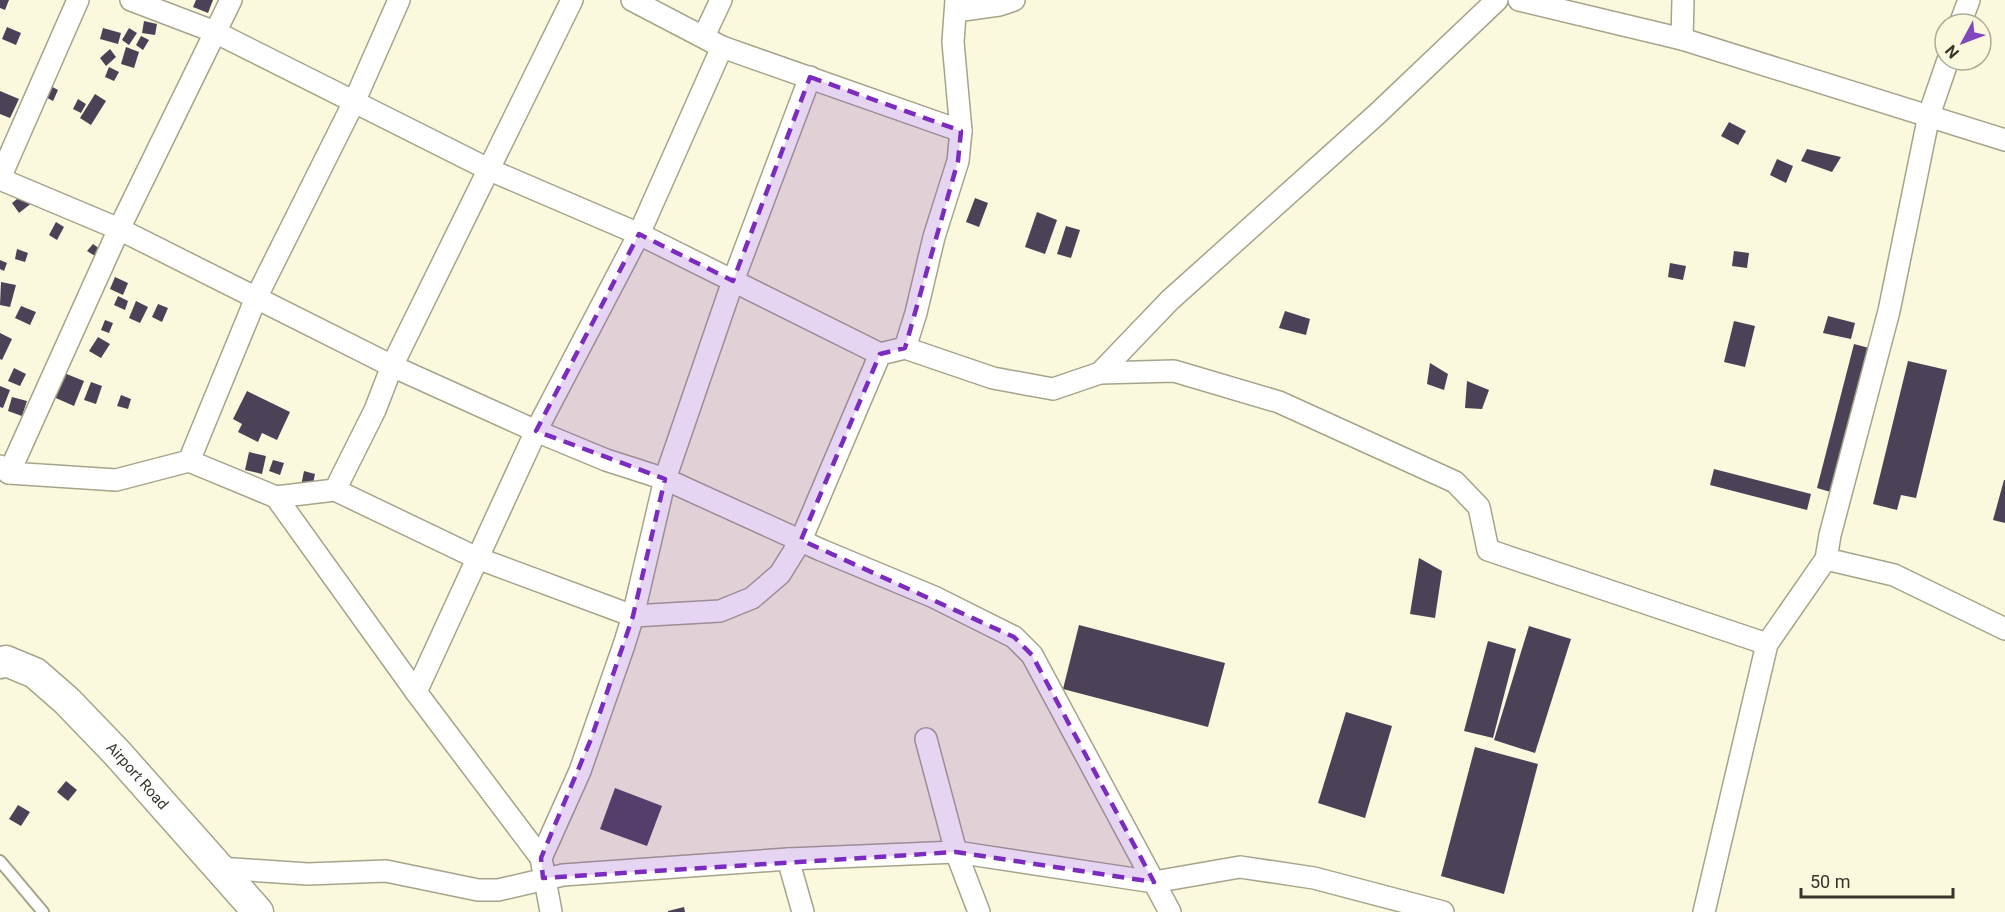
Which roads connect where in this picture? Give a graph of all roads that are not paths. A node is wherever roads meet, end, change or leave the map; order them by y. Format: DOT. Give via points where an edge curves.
graph roads {
  1 [pos="78,0"];
  2 [pos="131,0"];
  3 [pos="231,0"];
  4 [pos="399,0"];
  5 [pos="572,0"];
  6 [pos="632,0"];
  7 [pos="721,0"];
  8 [pos="1014,0"];
  9 [pos="1497,0"];
  10 [pos="1519,0"];
  11 [pos="1683,0"];
  12 [pos="956,5"];
  13 [pos="215,32"];
  14 [pos="1682,39"];
  15 [pos="713,42"];
  16 [pos="1944,72"];
  17 [pos="810,77"];
  18 [pos="355,100"];
  19 [pos="1929,115"];
  20 [pos="961,131"];
  21 [pos="2005,140"];
  22 [pos="490,170"];
  23 [pos="0,179"];
  24 [pos="119,228"];
  25 [pos="639,234"];
  26 [pos="734,281"];
  27 [pos="256,298"];
  28 [pos="904,348"];
  29 [pos="880,354"];
  30 [pos="392,366"];
  31 [pos="1100,373"];
  32 [pos="536,431"];
  33 [pos="189,461"];
  34 [pos="4,469"];
  35 [pos="665,479"];
  36 [pos="335,490"];
  37 [pos="276,497"];
  38 [pos="801,540"];
  39 [pos="477,558"];
  40 [pos="1826,559"];
  41 [pos="633,616"];
  42 [pos="2005,629"];
  43 [pos="1767,644"];
  44 [pos="0,663"];
  45 [pos="416,692"];
  46 [pos="926,739"];
  47 [pos="956,852"];
  48 [pos="788,859"];
  49 [pos="0,861"];
  50 [pos="219,868"];
  51 [pos="542,868"];
  52 [pos="1154,882"];
  53 [pos="44,912"];
  54 [pos="258,912"];
  55 [pos="551,912"];
  56 [pos="803,912"];
  57 [pos="979,912"];
  58 [pos="1170,912"];
  59 [pos="1443,912"];
  60 [pos="1704,912"];
  1 -- 23 [label="street"];
  2 -- 13 [label="street"];
  3 -- 13 [label="street"];
  4 -- 18 [label="street"];
  5 -- 22 [label="street"];
  6 -- 15 [label="street"];
  7 -- 15 [label="street"];
  8 -- 12 [label="street" via="999,6"];
  9 -- 31 [label="street" via="1170,300"];
  10 -- 14 [label="street"];
  11 -- 14 [label="street"];
  12 -- 20 [label="street" via="953,42"];
  13 -- 18 [label="street"];
  13 -- 24 [label="street"];
  14 -- 19 [label="street"];
  15 -- 17 [label="street"];
  15 -- 25 [label="street"];
  16 -- 19 [label="street"];
  17 -- 20 [label="street"];
  17 -- 26 [label="street"];
  18 -- 22 [label="street"];
  18 -- 27 [label="street"];
  19 -- 21 [label="street"];
  19 -- 40 [label="street" via="1889,311"];
  20 -- 28 [label="street" via="958,161"];
  22 -- 25 [label="street"];
  22 -- 30 [label="street"];
  23 -- 24 [label="street"];
  24 -- 27 [label="street"];
  24 -- 34 [label="street"];
  25 -- 26 [label="street"];
  25 -- 32 [label="street"];
  26 -- 29 [label="street"];
  26 -- 35 [label="street"];
  27 -- 30 [label="street"];
  27 -- 33 [label="street"];
  28 -- 29 [label="street"];
  28 -- 31 [label="street" via="993,378 1053,389"];
  29 -- 38 [label="street"];
  30 -- 32 [label="street"];
  30 -- 36 [label="street"];
  31 -- 43 [label="street" via="1174,371 1279,402 1455,482 1479,507 1488,550"];
  32 -- 35 [label="street"];
  32 -- 39 [label="street"];
  33 -- 34 [label="street" via="116,480"];
  33 -- 37 [label="street"];
  35 -- 38 [label="street"];
  35 -- 41 [label="street"];
  36 -- 37 [label="street"];
  36 -- 39 [label="street"];
  37 -- 45 [label="street"];
  38 -- 41 [label="street" via="780,574 752,598 720,611"];
  38 -- 52 [label="street" via="934,597 1014,637 1032,655"];
  39 -- 41 [label="street"];
  39 -- 45 [label="street"];
  40 -- 42 [label="street" via="1894,575"];
  40 -- 43 [label="street"];
  41 -- 51 [label="street"];
  43 -- 60 [label="street"];
  44 -- 50 [label="street, Airport Road" via="6,661 35,673 67,701"];
  45 -- 51 [label="street"];
  46 -- 47 [label="street"];
  47 -- 48 [label="street"];
  47 -- 52 [label="street"];
  47 -- 57 [label="street"];
  48 -- 51 [label="street"];
  48 -- 56 [label="street"];
  49 -- 53 [label="lane"];
  50 -- 51 [label="street" via="308,874 386,871 478,891 498,890"];
  50 -- 54 [label="street, Airport Road"];
  51 -- 55 [label="street"];
  52 -- 58 [label="street"];
  52 -- 59 [label="street" via="1240,867 1314,878"];
}
